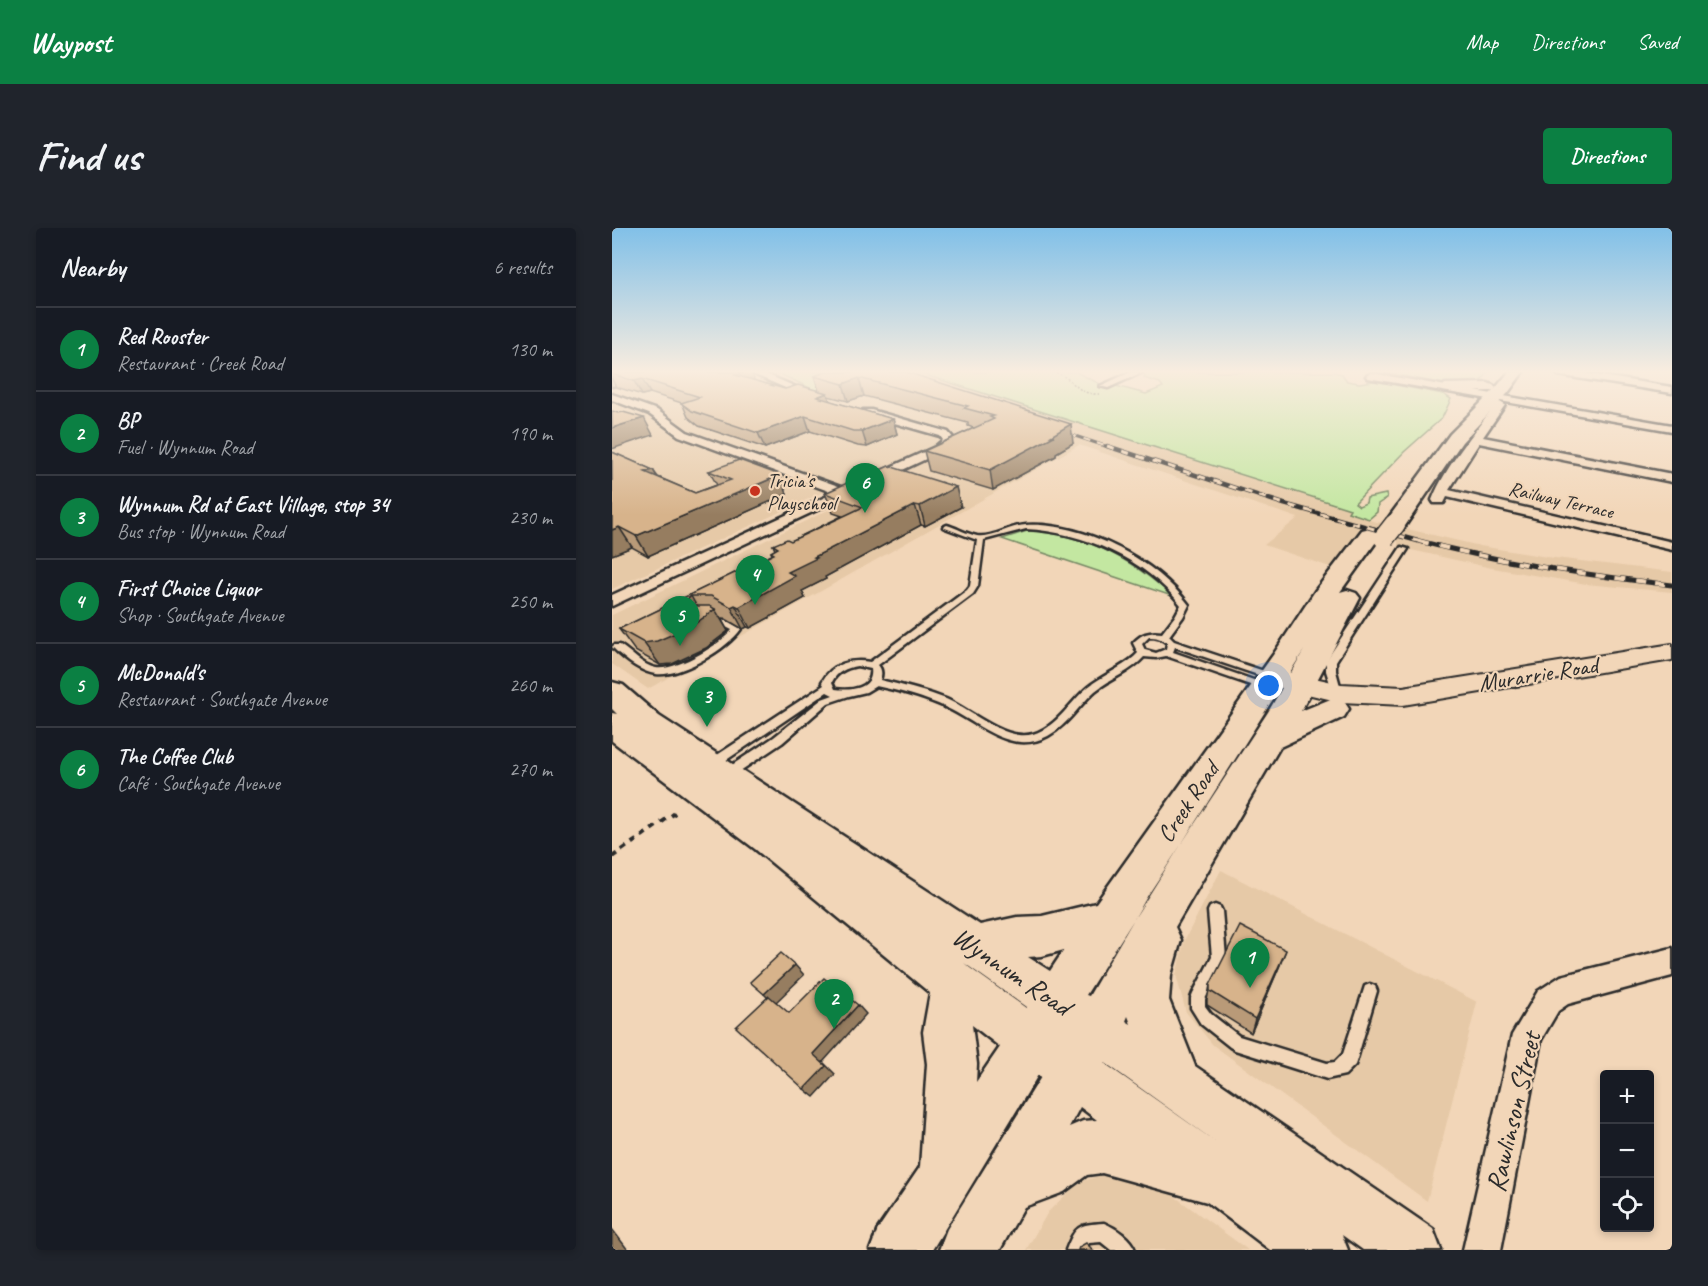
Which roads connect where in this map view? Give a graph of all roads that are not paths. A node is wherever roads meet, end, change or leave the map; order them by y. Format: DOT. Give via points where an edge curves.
graph roads {
  1 [pos="663,420"];
  2 [pos="894,420"];
  3 [pos="1462,420"];
  4 [pos="1466,420"];
  5 [pos="1476,420"];
  6 [pos="1622,420"];
  7 [pos="1672,428"];
  8 [pos="1475,439"];
  9 [pos="1672,478"];
  10 [pos="846,493"];
  11 [pos="1440,496"];
  12 [pos="947,527"];
  13 [pos="1387,533"];
  14 [pos="981,538"];
  15 [pos="1672,546"];
  16 [pos="612,601"];
  17 [pos="705,622"];
  18 [pos="1168,640"];
  19 [pos="617,647"];
  20 [pos="1672,652"];
  21 [pos="1143,653"];
  22 [pos="1167,653"];
  23 [pos="872,665"];
  24 [pos="874,682"];
  25 [pos="1282,686"];
  26 [pos="828,687"];
  27 [pos="612,692"];
  28 [pos="845,694"];
  29 [pos="1335,701"];
  30 [pos="612,724"];
  31 [pos="1266,739"];
  32 [pos="717,771"];
  33 [pos="1163,908"];
  34 [pos="1215,911"];
  35 [pos="1109,920"];
  36 [pos="1672,962"];
  37 [pos="965,965"];
  38 [pos="1370,991"];
  39 [pos="1044,1021"];
  40 [pos="1085,1049"];
  41 [pos="1176,1083"];
  42 [pos="947,1173"];
  43 [pos="1224,1181"];
  44 [pos="1007,1185"];
  45 [pos="899,1250"];
  46 [pos="968,1250"];
  47 [pos="1075,1250"];
  48 [pos="1126,1250"];
  49 [pos="1319,1250"];
  50 [pos="1412,1250"];
  51 [pos="1482,1250"];
  1 -- 10 [label="street" via="683,434"];
  2 -- 10 [label="street" via="944,434 950,441"];
  3 -- 13 [label="main road, Creek Road"];
  4 -- 13 [label="main road, Creek Road"];
  5 -- 8 [label="street, Creek Road"];
  6 -- 7 [label="street"];
  8 -- 9 [label="street"];
  8 -- 11 [label="street, Creek Road"];
  10 -- 16 [label="street"];
  11 -- 15 [label="street, Railway Terrace"];
  12 -- 14 [label="lane"];
  13 -- 25 [label="main road, Creek Road" via="1324,596"];
  13 -- 29 [label="lane, Creek Road" via="1331,661"];
  14 -- 18 [label="lane" via="1027,527 1047,529 1096,542 1125,555 1154,573 1185,605"];
  14 -- 23 [label="lane" via="970,592"];
  17 -- 19 [label="lane" via="724,623 737,630 726,641 668,671 655,672"];
  18 -- 21 [label="lane" via="1147,635 1137,647"];
  18 -- 22 [label="lane"];
  18 -- 25 [label="lane"];
  20 -- 29 [label="street, Murarrie Road" via="1403,696 1378,705"];
  21 -- 22 [label="lane"];
  21 -- 24 [label="lane" via="1090,691 1049,730 1027,739 1006,734 952,706"];
  22 -- 25 [label="lane"];
  23 -- 24 [label="lane" via="877,673"];
  23 -- 26 [label="lane" via="841,667 829,676"];
  24 -- 28 [label="lane"];
  25 -- 29 [label="street, Murarrie Road"];
  25 -- 31 [label="main road, Creek Road"];
  25 -- 35 [label="main road, Creek Road"];
  26 -- 28 [label="lane"];
  26 -- 32 [label="lane"];
  27 -- 32 [label="main road, Wynnum Road" via="636,715"];
  28 -- 32 [label="lane" via="825,701 778,740"];
  29 -- 31 [label="main road"];
  30 -- 37 [label="main road, Wynnum Road" via="768,838"];
  31 -- 33 [label="main road, Creek Road"];
  32 -- 37 [label="main road, Wynnum Road"];
  33 -- 40 [label="main road, Creek Road"];
  33 -- 41 [label="main road" via="1146,1000"];
  34 -- 38 [label="lane" via="1219,958 1198,998 1198,1008 1235,1042 1327,1071 1339,1070 1349,1059"];
  35 -- 37 [label="main road" via="1042,936 1017,937"];
  35 -- 39 [label="main road, Creek Road"];
  36 -- 51 [label="street, Rawlinson Street" via="1567,988 1548,1001 1535,1020 1521,1054"];
  37 -- 39 [label="main road, Wynnum Road"];
  37 -- 42 [label="main road" via="947,1032 952,1084"];
  39 -- 40 [label="main road, Wynnum Road"];
  39 -- 42 [label="main road, Creek Road"];
  40 -- 41 [label="main road, Wynnum Road"];
  40 -- 43 [label="main road, Wynnum Road"];
  40 -- 44 [label="main road, Creek Road"];
  41 -- 50 [label="main road, Wynnum Road"];
  42 -- 45 [label="main road, Creek Road"];
  43 -- 44 [label="main road" via="1102,1146 1083,1148 1064,1157 1046,1173"];
  43 -- 49 [label="main road, Wynnum Road"];
  44 -- 46 [label="main road, Creek Road"];
  47 -- 48 [label="lane" via="1084,1234 1104,1232"];
}
